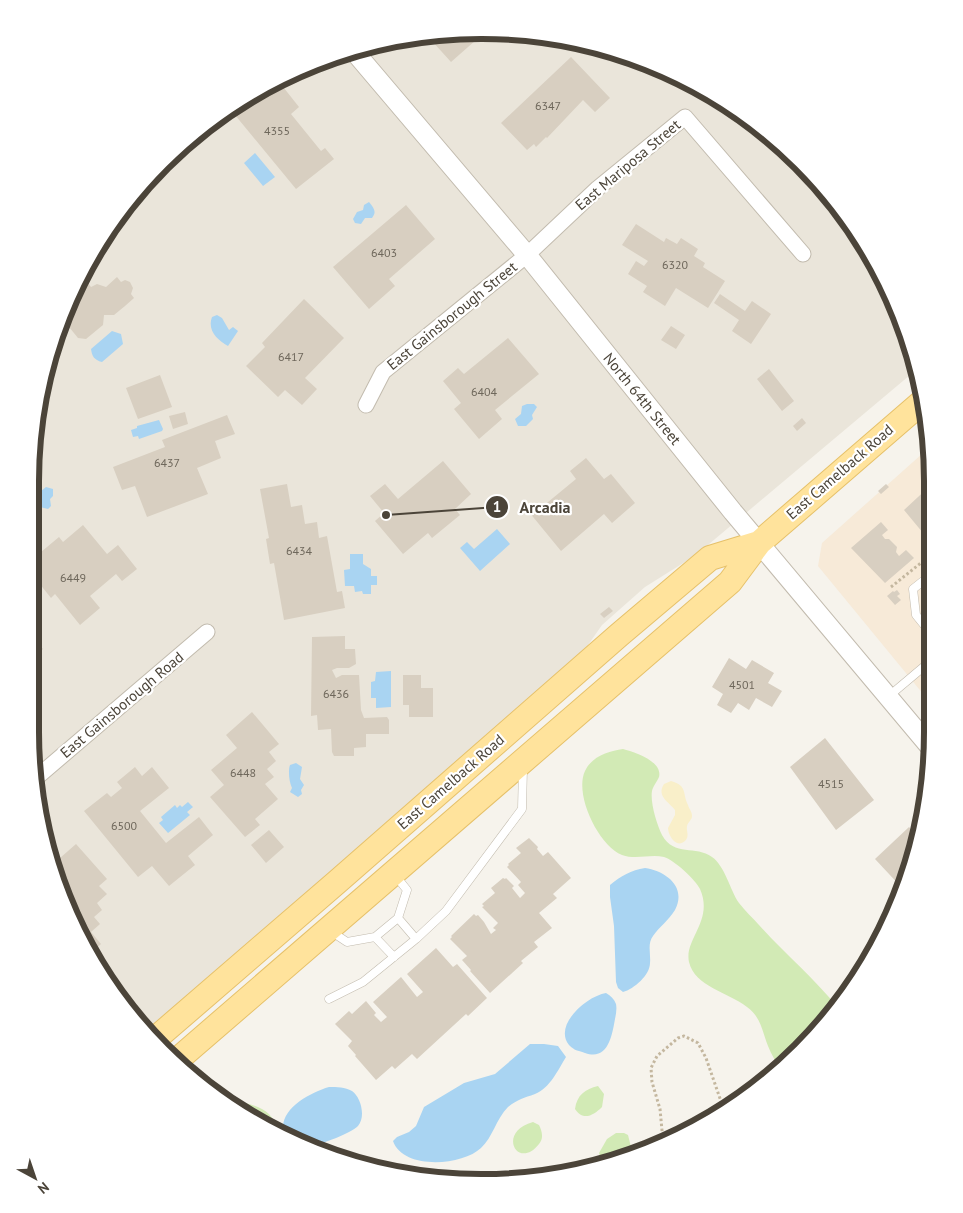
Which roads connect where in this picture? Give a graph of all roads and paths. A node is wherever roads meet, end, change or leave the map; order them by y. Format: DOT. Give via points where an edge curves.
graph roads {
  1 [pos="358,56"];
  2 [pos="803,254"];
  3 [pos="527,255"];
  4 [pos="366,405"];
  5 [pos="918,406"];
  6 [pos="759,543"];
  7 [pos="924,562"];
  8 [pos="924,581"];
  9 [pos="891,587"];
  10 [pos="924,624"];
  11 [pos="207,632"];
  12 [pos="924,667"];
  13 [pos="888,697"];
  14 [pos="502,737"];
  15 [pos="924,739"];
  16 [pos="523,760"];
  17 [pos="41,773"];
  18 [pos="393,873"];
  19 [pos="337,882"];
  20 [pos="356,905"];
  21 [pos="398,918"];
  22 [pos="328,929"];
  23 [pos="376,937"];
  24 [pos="416,939"];
  25 [pos="394,957"];
  26 [pos="329,999"];
  27 [pos="160,1035"];
  28 [pos="181,1056"];
  29 [pos="722,1103"];
  30 [pos="663,1136"];
  1 -- 3 [label="street, North 64th Street"];
  2 -- 3 [label="street, East Mariposa Street" via="686,117 598,188"];
  3 -- 4 [label="street, East Gainsborough Street" via="383,372"];
  3 -- 6 [label="street, North 64th Street"];
  5 -- 6 [label="main road, East Camelback Road"];
  6 -- 13 [label="street, North 64th Street"];
  6 -- 14 [label="main road, East Camelback Road" via="710,558"];
  6 -- 16 [label="main road, East Camelback Road" via="730,582"];
  7 -- 9 [label="path"];
  8 -- 10 [label="lane" via="914,589 916,614"];
  11 -- 17 [label="street, East Gainsborough Road"];
  12 -- 13 [label="lane"];
  13 -- 15 [label="street, North 64th Street"];
  14 -- 16 [label="main road"];
  14 -- 19 [label="main road, East Camelback Road"];
  16 -- 18 [label="main road, East Camelback Road"];
  16 -- 24 [label="lane" via="522,809 446,911"];
  18 -- 20 [label="main road, East Camelback Road"];
  18 -- 21 [label="lane" via="407,890"];
  19 -- 20 [label="main road"];
  19 -- 27 [label="main road, East Camelback Road"];
  20 -- 22 [label="main road, East Camelback Road"];
  21 -- 23 [label="lane"];
  21 -- 24 [label="lane"];
  22 -- 23 [label="lane" via="347,942"];
  22 -- 28 [label="main road, East Camelback Road"];
  23 -- 25 [label="lane"];
  24 -- 25 [label="lane"];
  25 -- 26 [label="lane" via="363,982"];
  29 -- 30 [label="path" via="698,1043 684,1036 678,1038 657,1056 651,1068"];
}
